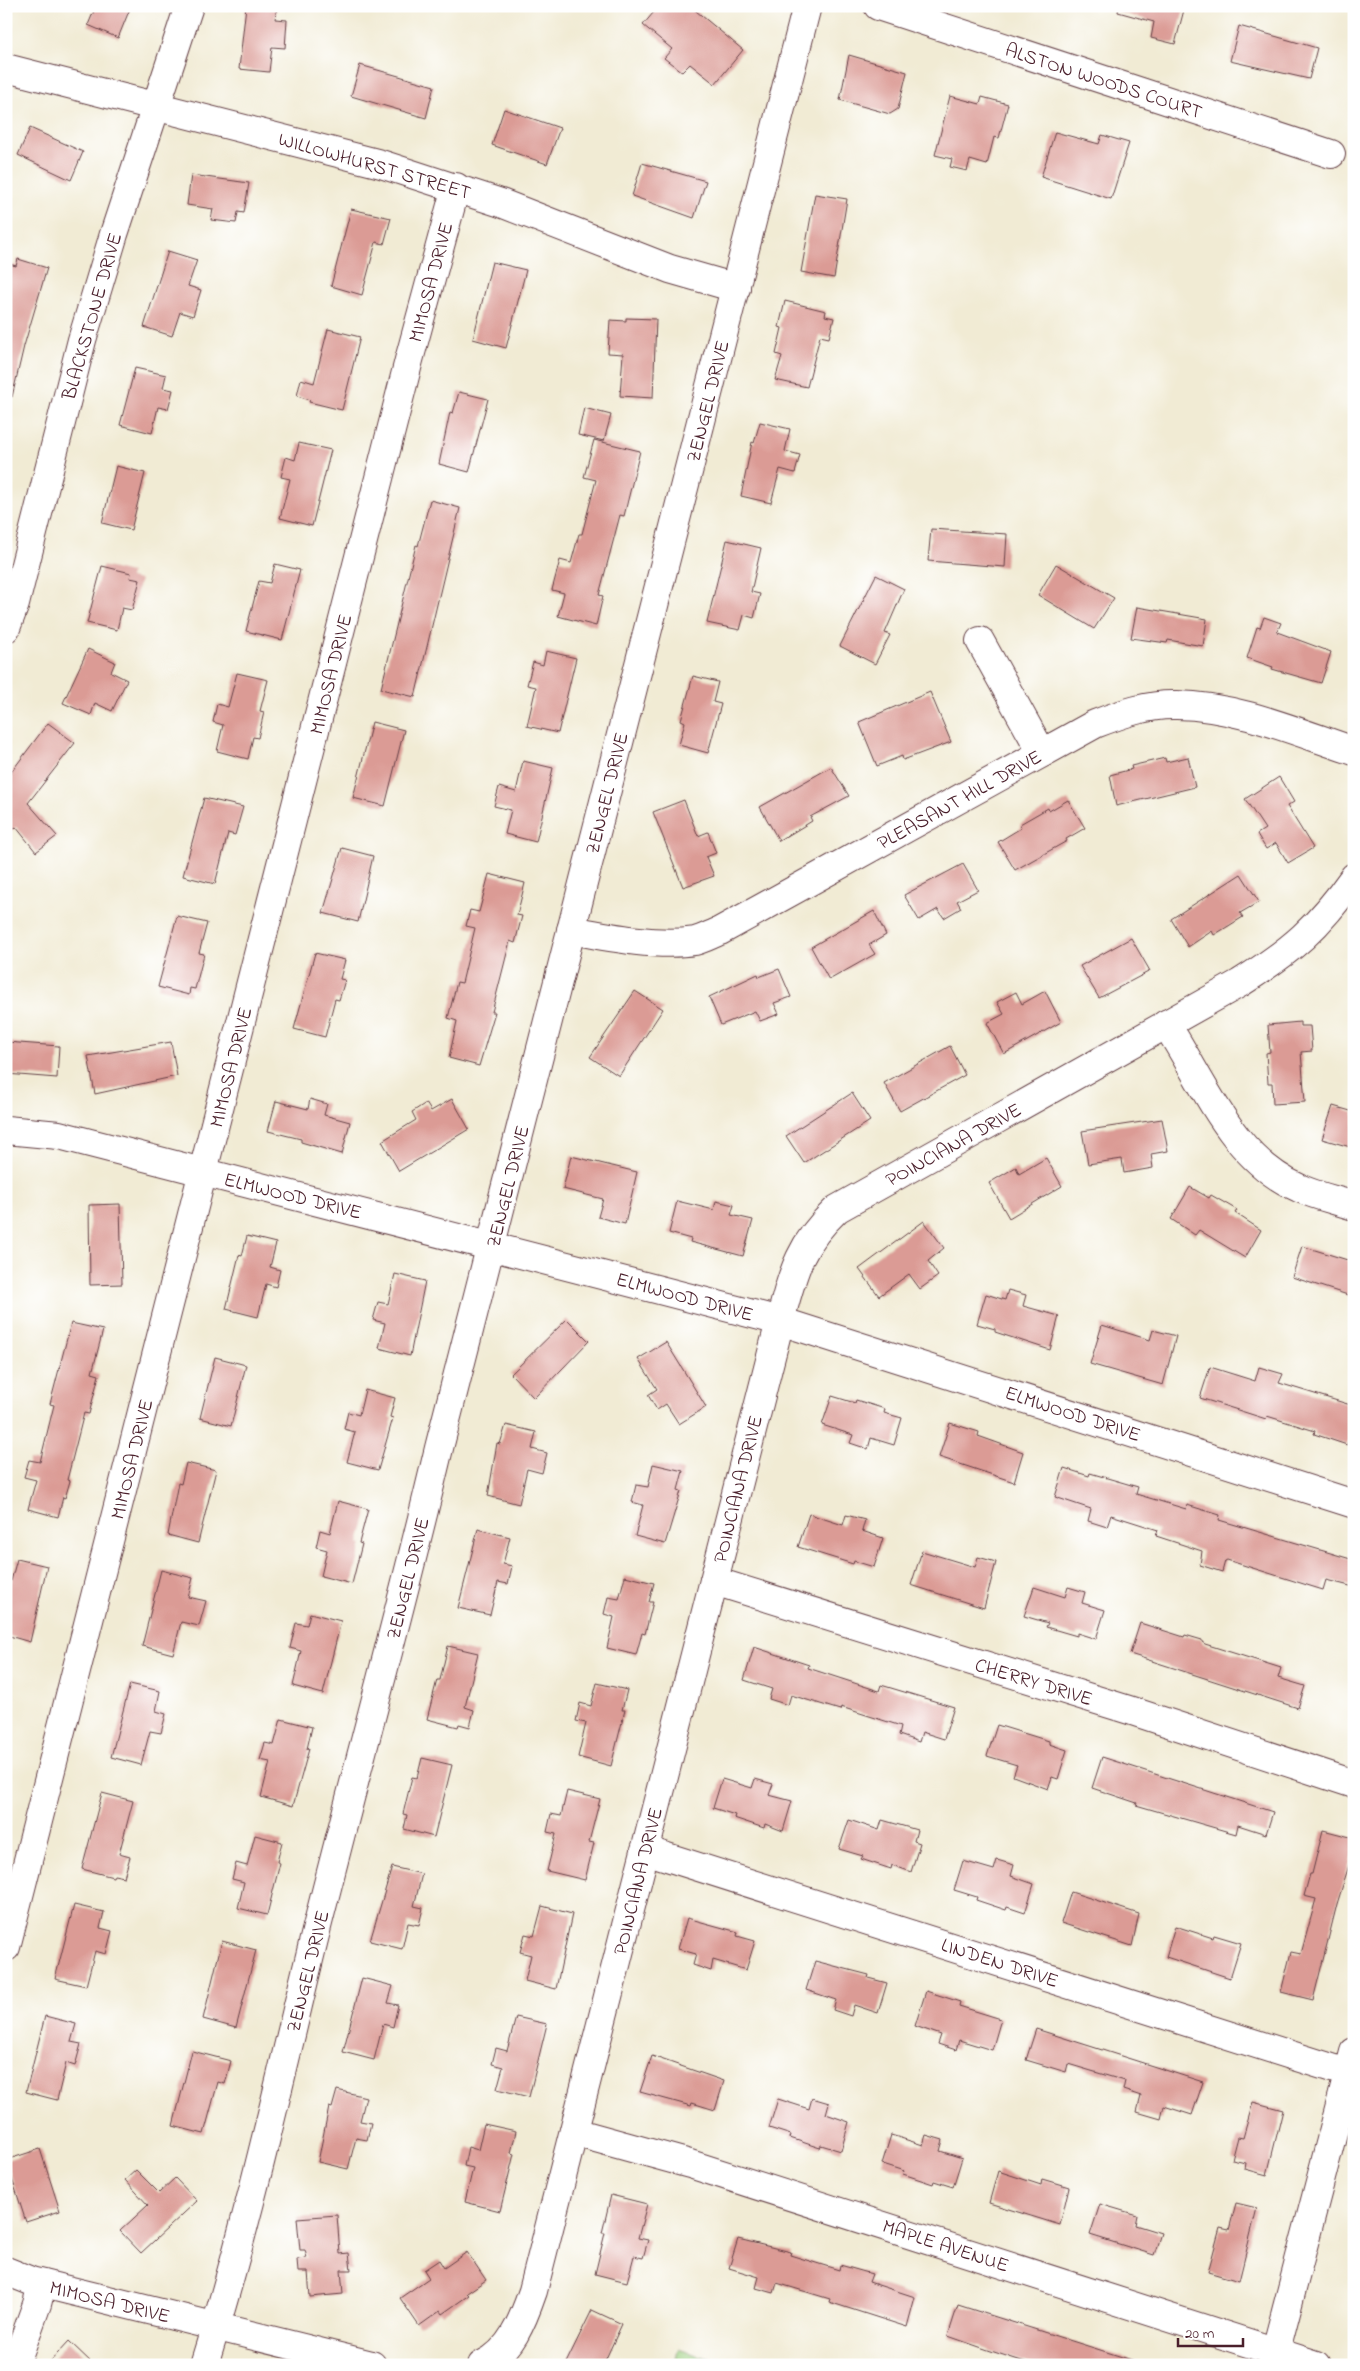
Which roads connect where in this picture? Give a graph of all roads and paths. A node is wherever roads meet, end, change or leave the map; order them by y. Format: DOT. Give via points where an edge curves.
graph roads {
  1 [pos="189,6"];
  2 [pos="807,6"];
  3 [pos="878,6"];
  4 [pos="6,68"];
  5 [pos="157,106"];
  6 [pos="1331,154"];
  7 [pos="456,187"];
  8 [pos="736,288"];
  9 [pos="6,628"];
  10 [pos="980,641"];
  11 [pos="1354,750"];
  12 [pos="1042,753"];
  13 [pos="1354,877"];
  14 [pos="571,930"];
  15 [pos="1166,1024"];
  16 [pos="6,1130"];
  17 [pos="203,1172"];
  18 [pos="1354,1206"];
  19 [pos="491,1246"];
  20 [pos="780,1321"];
  21 [pos="1354,1504"];
  22 [pos="714,1581"];
  23 [pos="1354,1784"];
  24 [pos="645,1850"];
  25 [pos="6,1947"];
  26 [pos="1352,2067"];
  27 [pos="574,2132"];
  28 [pos="6,2271"];
  29 [pos="42,2284"];
  30 [pos="215,2328"];
  31 [pos="1274,2358"];
  32 [pos="364,2364"];
  33 [pos="15,2365"];
  34 [pos="204,2365"];
  35 [pos="482,2365"];
  36 [pos="1317,2365"];
  1 -- 5 [label="street, BLACKSTONE DRIVE"];
  2 -- 8 [label="street, ZENGEL DRIVE"];
  3 -- 6 [label="street, ALSTON WOODS COURT"];
  4 -- 5 [label="street, WILLOWHURST STREET"];
  5 -- 7 [label="street, WILLOWHURST STREET" via="381,164"];
  5 -- 9 [label="street, BLACKSTONE DRIVE" via="82,340 16,604"];
  7 -- 8 [label="street, WILLOWHURST STREET" via="670,269"];
  7 -- 17 [label="street, MIMOSA DRIVE"];
  8 -- 14 [label="street, ZENGEL DRIVE"];
  10 -- 12 [label="street"];
  11 -- 12 [label="street, PLEASANT HILL DRIVE" via="1243,715 1175,705 1123,713 1095,724"];
  12 -- 14 [label="street, PLEASANT HILL DRIVE" via="758,912 695,941 617,939"];
  13 -- 15 [label="street, POINCIANA DRIVE" via="1316,926 1282,956"];
  14 -- 19 [label="street, ZENGEL DRIVE"];
  15 -- 18 [label="street" via="1231,1131 1248,1152 1277,1176 1298,1188"];
  15 -- 20 [label="street, POINCIANA DRIVE" via="837,1209 819,1226 794,1267"];
  16 -- 17 [label="street, ELMWOOD DRIVE" via="59,1135"];
  17 -- 19 [label="street, ELMWOOD DRIVE"];
  17 -- 25 [label="street, MIMOSA DRIVE"];
  19 -- 20 [label="street, ELMWOOD DRIVE"];
  19 -- 30 [label="street, ZENGEL DRIVE" via="237,2253"];
  20 -- 21 [label="street, ELMWOOD DRIVE"];
  20 -- 22 [label="street, POINCIANA DRIVE"];
  22 -- 23 [label="street, CHERRY DRIVE" via="1129,1710"];
  22 -- 24 [label="street, POINCIANA DRIVE"];
  24 -- 26 [label="street, LINDEN DRIVE"];
  24 -- 27 [label="street, POINCIANA DRIVE"];
  26 -- 31 [label="street"];
  27 -- 31 [label="street, MAPLE AVENUE" via="700,2167"];
  27 -- 35 [label="street, POINCIANA DRIVE" via="524,2318 502,2350"];
  28 -- 29 [label="street, MIMOSA DRIVE"];
  29 -- 30 [label="street, MIMOSA DRIVE"];
  29 -- 33 [label="street"];
  30 -- 32 [label="street"];
  30 -- 34 [label="street, ZENGEL DRIVE"];
  31 -- 36 [label="street, MAPLE AVENUE"];
}
